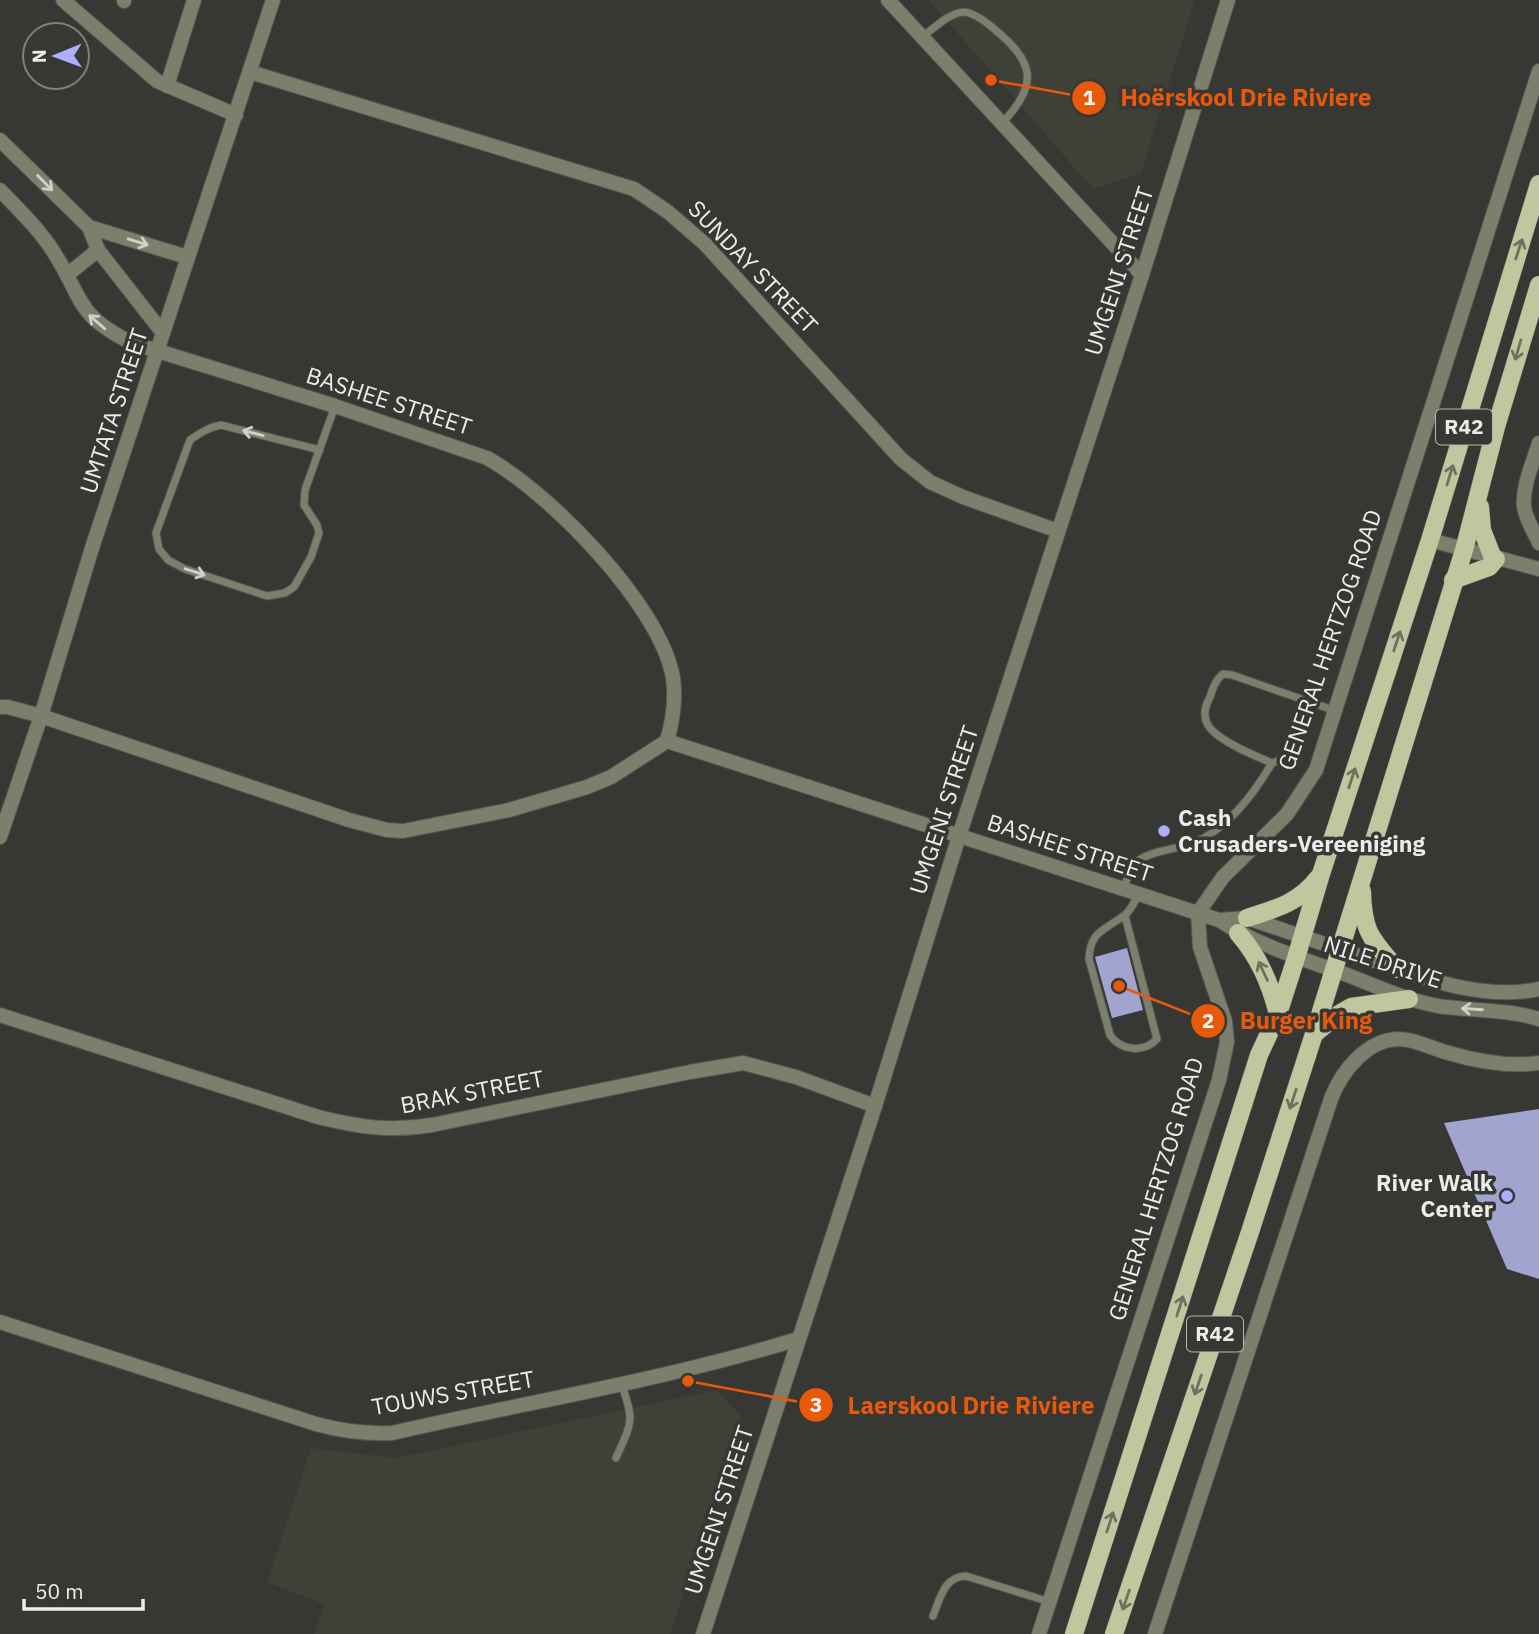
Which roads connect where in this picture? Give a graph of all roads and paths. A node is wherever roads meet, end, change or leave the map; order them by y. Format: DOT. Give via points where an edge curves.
graph roads {
  1 [pos="63,0"];
  2 [pos="194,0"];
  3 [pos="273,0"];
  4 [pos="888,0"];
  5 [pos="1228,0"];
  6 [pos="922,37"];
  7 [pos="1539,71"];
  8 [pos="250,72"];
  9 [pos="167,86"];
  10 [pos="236,115"];
  11 [pos="1001,123"];
  12 [pos="0,139"];
  13 [pos="1539,184"];
  14 [pos="0,191"];
  15 [pos="89,227"];
  16 [pos="98,250"];
  17 [pos="187,257"];
  18 [pos="67,275"];
  19 [pos="1142,275"];
  20 [pos="1539,285"];
  21 [pos="163,333"];
  22 [pos="158,350"];
  23 [pos="335,406"];
  24 [pos="1539,443"];
  25 [pos="320,450"];
  26 [pos="1535,471"];
  27 [pos="1478,497"];
  28 [pos="1058,531"];
  29 [pos="1430,540"];
  30 [pos="1539,543"];
  31 [pos="1464,550"];
  32 [pos="1494,559"];
  33 [pos="1539,569"];
  34 [pos="1453,580"];
  35 [pos="1303,700"];
  36 [pos="0,707"];
  37 [pos="1336,711"];
  38 [pos="41,716"];
  39 [pos="667,741"];
  40 [pos="1272,763"];
  41 [pos="6,800"];
  42 [pos="959,836"];
  43 [pos="0,837"];
  44 [pos="1321,874"];
  45 [pos="1362,877"];
  46 [pos="1124,889"];
  47 [pos="1139,894"];
  48 [pos="1198,913"];
  49 [pos="1125,916"];
  50 [pos="1242,925"];
  51 [pos="1303,936"];
  52 [pos="1340,949"];
  53 [pos="1296,958"];
  54 [pos="1398,969"];
  55 [pos="1332,970"];
  56 [pos="1539,989"];
  57 [pos="1409,999"];
  58 [pos="1278,1014"];
  59 [pos="0,1015"];
  60 [pos="1539,1019"];
  61 [pos="1314,1034"];
  62 [pos="1539,1063"];
  63 [pos="875,1106"];
  64 [pos="0,1322"];
  65 [pos="798,1339"];
  66 [pos="621,1383"];
  67 [pos="616,1458"];
  68 [pos="1050,1602"];
  69 [pos="933,1616"];
  70 [pos="703,1634"];
  71 [pos="1039,1634"];
  72 [pos="1074,1634"];
  73 [pos="1114,1634"];
  74 [pos="1155,1634"];
  1 -- 9 [label="street"];
  2 -- 9 [label="street"];
  3 -- 8 [label="street, UMTATA STREET"];
  4 -- 6 [label="street"];
  5 -- 19 [label="street, UMGENI STREET"];
  6 -- 11 [label="street"];
  6 -- 11 [label="lane" via="944,20 967,12 1006,38 1021,55 1028,78 1020,104"];
  7 -- 37 [label="street, GENERAL HERTZOG ROAD"];
  8 -- 10 [label="street, UMTATA STREET"];
  8 -- 28 [label="street, SUNDAY STREET" via="634,189 705,244 901,459 930,482"];
  9 -- 10 [label="street"];
  10 -- 17 [label="street, UMTATA STREET"];
  11 -- 19 [label="street"];
  12 -- 15 [label="street, one-way"];
  29 -- 13 [label="main road, R42, one-way"];
  14 -- 18 [label="street, BASHEE STREET" via="33,224"];
  15 -- 16 [label="street"];
  15 -- 17 [label="street, one-way"];
  16 -- 18 [label="street"];
  16 -- 21 [label="street"];
  17 -- 21 [label="street, UMTATA STREET"];
  22 -- 18 [label="street, BASHEE STREET, one-way" via="107,331 77,298"];
  19 -- 28 [label="street, UMGENI STREET"];
  20 -- 27 [label="main road, R42, one-way"];
  21 -- 22 [label="street, UMTATA STREET"];
  22 -- 23 [label="street, BASHEE STREET"];
  22 -- 38 [label="street, UMTATA STREET"];
  23 -- 25 [label="lane"];
  23 -- 39 [label="street, BASHEE STREET" via="487,458 547,501 611,570 661,643 674,689"];
  24 -- 26 [label="street"];
  25 -- 25 [label="lane, one-way" via="221,425 202,432 190,440 177,475 156,533 159,549 185,569 267,596 285,593 300,579 319,533 304,498"];
  26 -- 30 [label="street" via="1524,507"];
  27 -- 31 [label="main road, R42"];
  27 -- 32 [label="main road" via="1482,530"];
  28 -- 42 [label="street, UMGENI STREET"];
  29 -- 31 [label="street"];
  44 -- 29 [label="main road, R42, one-way"];
  31 -- 32 [label="street"];
  31 -- 34 [label="main road, R42"];
  32 -- 33 [label="street"];
  32 -- 34 [label="main road" via="1489,567"];
  34 -- 45 [label="main road, R42"];
  35 -- 37 [label="lane"];
  35 -- 40 [label="lane" via="1287,751"];
  35 -- 40 [label="lane" via="1232,675 1218,677 1206,706 1209,727"];
  36 -- 38 [label="street"];
  37 -- 48 [label="street, GENERAL HERTZOG ROAD" via="1304,791 1223,877"];
  38 -- 39 [label="street" via="349,820 403,831 509,810 587,787"];
  38 -- 41 [label="street, UMTATA STREET"];
  39 -- 42 [label="street, BASHEE STREET"];
  40 -- 46 [label="lane" via="1232,816 1202,839 1138,860"];
  41 -- 43 [label="street, UMTATA STREET"];
  42 -- 46 [label="street, BASHEE STREET"];
  42 -- 63 [label="street, UMGENI STREET"];
  44 -- 50 [label="main road" via="1294,901"];
  44 -- 51 [label="main road, R42"];
  45 -- 52 [label="main road, R42"];
  45 -- 54 [label="main road" via="1366,927"];
  46 -- 47 [label="street, BASHEE STREET"];
  47 -- 48 [label="street, BASHEE STREET"];
  47 -- 49 [label="lane"];
  48 -- 50 [label="street, BASHEE STREET"];
  48 -- 68 [label="street, GENERAL HERTZOG ROAD" via="1200,947 1225,1021 1227,1042 1219,1080"];
  49 -- 49 [label="lane" via="1103,928 1092,941 1089,960 1110,1035 1115,1043 1129,1048 1157,1039"];
  50 -- 51 [label="street, BASHEE STREET"];
  50 -- 53 [label="street, BASHEE STREET"];
  58 -- 50 [label="main road, one-way"];
  51 -- 52 [label="street, NILE DRIVE"];
  51 -- 53 [label="main road, R42"];
  52 -- 54 [label="street, NILE DRIVE"];
  52 -- 55 [label="main road, R42"];
  53 -- 55 [label="street, NILE DRIVE"];
  53 -- 58 [label="main road, R42"];
  54 -- 56 [label="street, NILE DRIVE" via="1465,988"];
  55 -- 57 [label="street, NILE DRIVE"];
  55 -- 61 [label="main road, R42"];
  60 -- 57 [label="street, NILE DRIVE, one-way"];
  57 -- 61 [label="main road" via="1351,1007"];
  72 -- 58 [label="main road, R42, one-way" via="1259,1055"];
  59 -- 63 [label="street, BRAK STREET" via="318,1117 369,1128 432,1125 743,1063"];
  61 -- 73 [label="main road, R42, one-way"];
  62 -- 74 [label="street" via="1497,1065 1399,1039 1376,1045 1344,1073"];
  63 -- 65 [label="street, UMGENI STREET"];
  64 -- 66 [label="street, TOUWS STREET" via="316,1424 358,1432 392,1433"];
  65 -- 66 [label="street, TOUWS STREET"];
  65 -- 70 [label="street, UMGENI STREET"];
  66 -- 67 [label="lane" via="632,1415"];
  68 -- 69 [label="lane" via="958,1576 948,1582"];
  68 -- 71 [label="street, GENERAL HERTZOG ROAD"];
}
